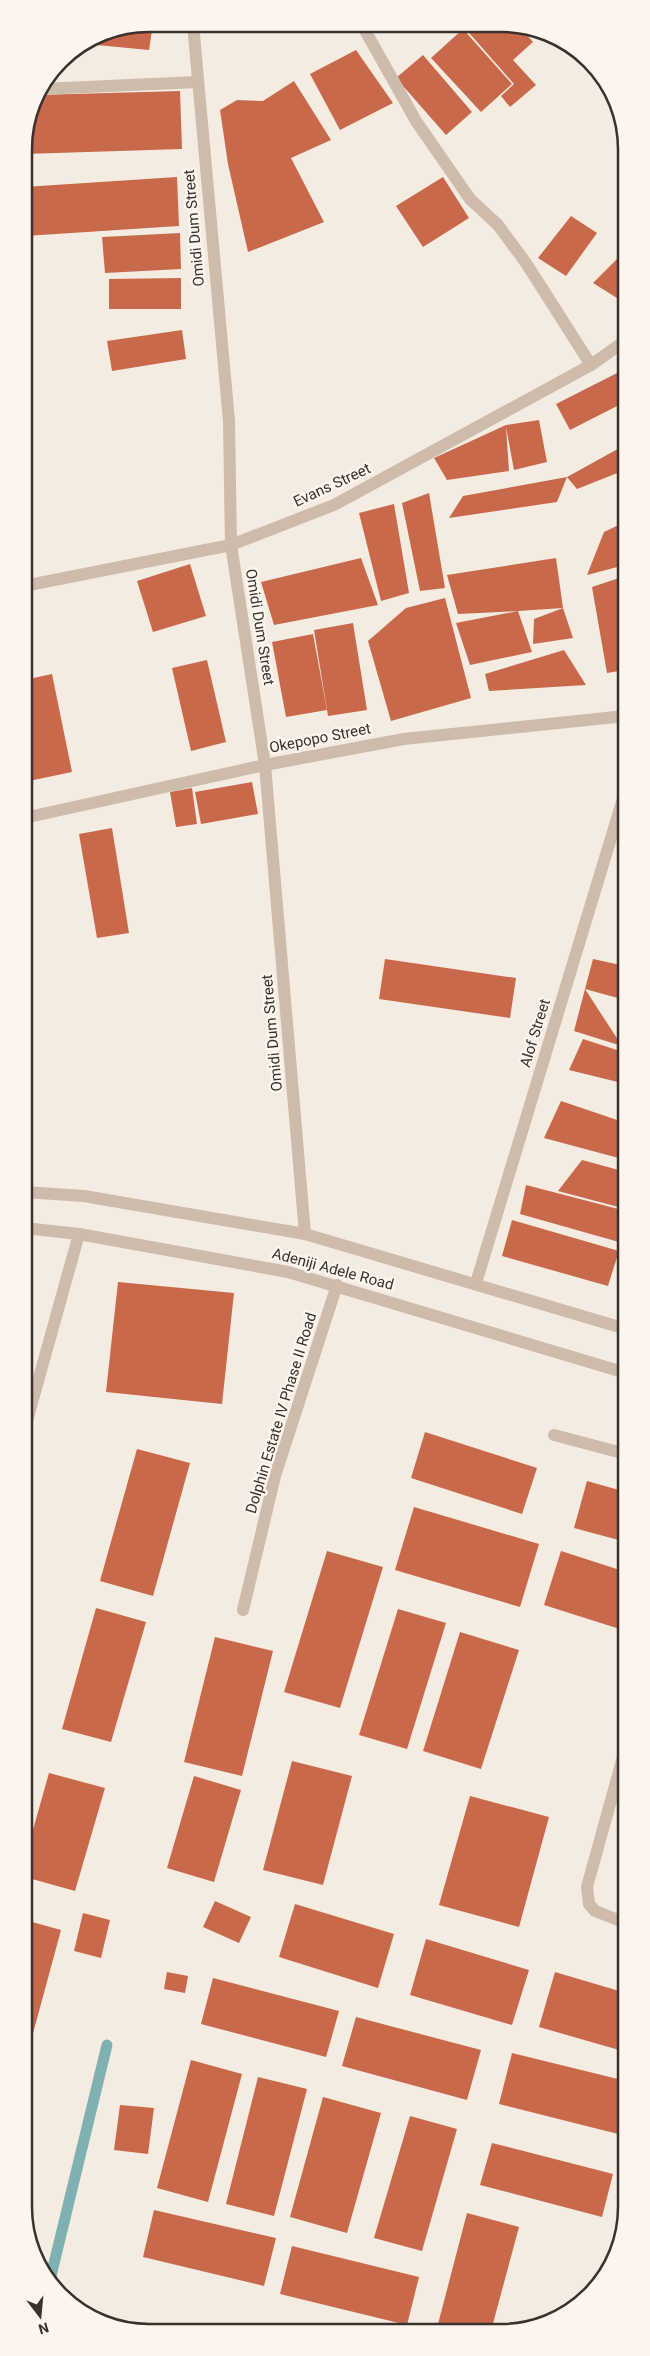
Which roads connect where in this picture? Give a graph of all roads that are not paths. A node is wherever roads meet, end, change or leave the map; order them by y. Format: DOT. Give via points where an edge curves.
graph roads {
  1 [pos="194,32"];
  2 [pos="366,32"];
  3 [pos="197,82"];
  4 [pos="49,89"];
  5 [pos="618,346"];
  6 [pos="591,365"];
  7 [pos="231,545"];
  8 [pos="33,584"];
  9 [pos="618,717"];
  10 [pos="265,765"];
  11 [pos="33,816"];
  12 [pos="618,816"];
  13 [pos="32,1193"];
  14 [pos="32,1229"];
  15 [pos="79,1234"];
  16 [pos="306,1234"];
  17 [pos="476,1283"];
  18 [pos="337,1285"];
  19 [pos="617,1326"];
  20 [pos="617,1370"];
  21 [pos="32,1398"];
  22 [pos="554,1436"];
  23 [pos="617,1452"];
  24 [pos="243,1610"];
  25 [pos="617,1778"];
  26 [pos="617,1920"];
  1 -- 3 [label="street, Omidi Dum Street"];
  2 -- 6 [label="street" via="416,121 470,199 498,225 526,263"];
  3 -- 4 [label="street"];
  3 -- 7 [label="street, Omidi Dum Street" via="229,421"];
  5 -- 6 [label="street, Evans Street"];
  6 -- 7 [label="street, Evans Street" via="334,506"];
  7 -- 8 [label="street, Evans Street"];
  7 -- 10 [label="street, Omidi Dum Street"];
  9 -- 10 [label="street, Okepopo Street" via="404,739"];
  10 -- 11 [label="street, Okepopo Street"];
  10 -- 16 [label="street, Omidi Dum Street"];
  12 -- 17 [label="street, Alof Street"];
  13 -- 16 [label="street, Adeniji Adele Road" via="84,1196"];
  14 -- 15 [label="street, Adeniji Adele Road"];
  15 -- 18 [label="street, Adeniji Adele Road" via="288,1272"];
  15 -- 21 [label="street"];
  16 -- 17 [label="street, Adeniji Adele Road"];
  17 -- 19 [label="street, Adeniji Adele Road"];
  18 -- 20 [label="street, Adeniji Adele Road"];
  18 -- 24 [label="street, Dolphin Estate IV Phase II Road" via="275,1476"];
  22 -- 23 [label="street"];
  25 -- 26 [label="street" via="587,1887 589,1904 595,1911"];
}
